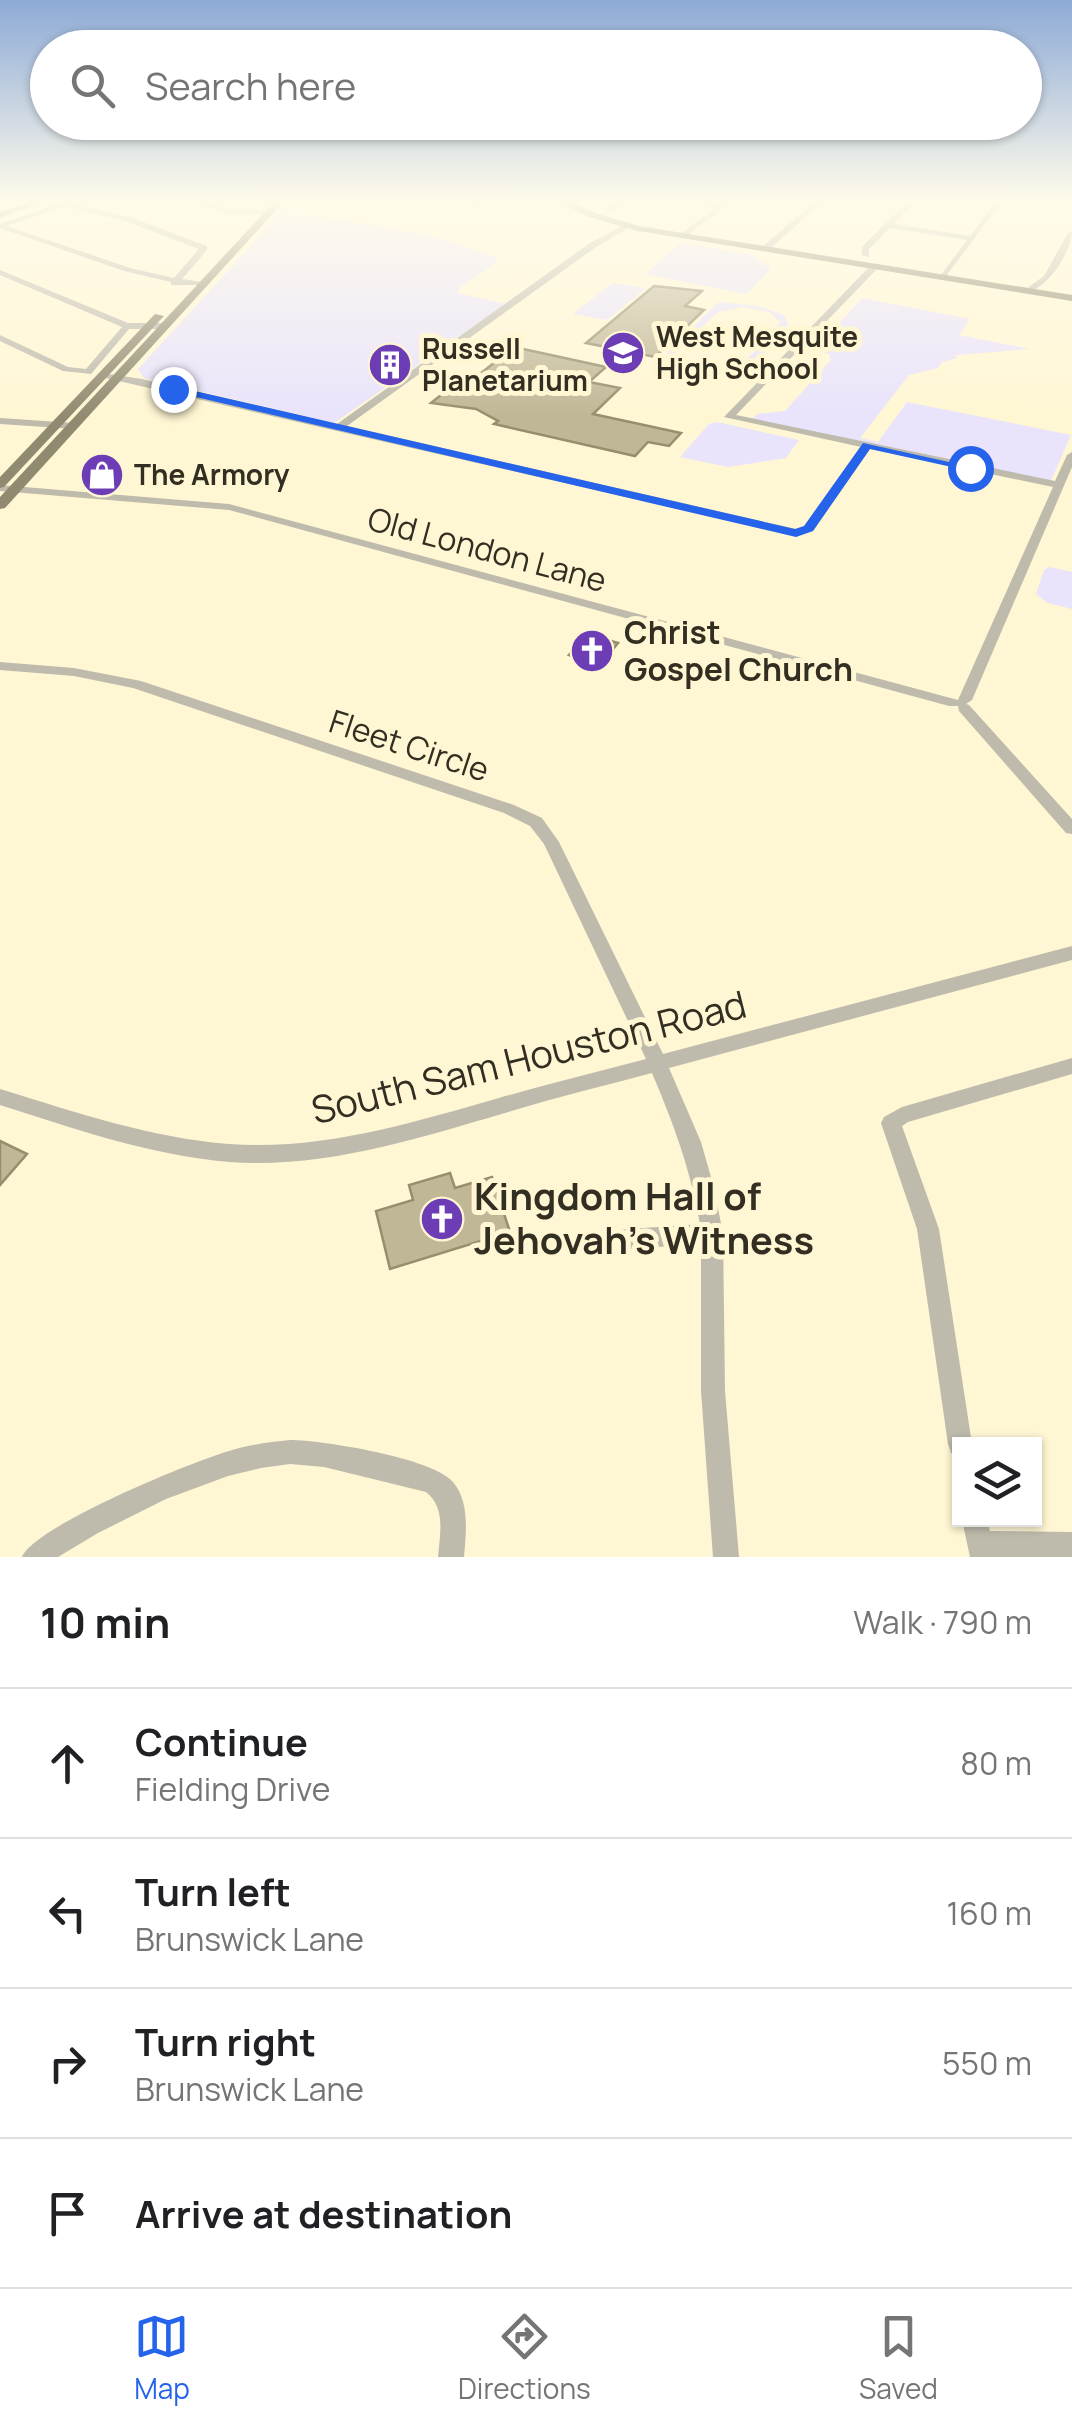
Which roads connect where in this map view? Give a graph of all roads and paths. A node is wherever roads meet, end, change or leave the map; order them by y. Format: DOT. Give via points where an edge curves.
graph roads {
  1 [pos="0,272"];
  2 [pos="135,272"];
  3 [pos="184,272"];
  4 [pos="201,272"];
  5 [pos="216,272"];
  6 [pos="568,272"];
  7 [pos="869,272"];
  8 [pos="907,272"];
  9 [pos="948,272"];
  10 [pos="1050,272"];
  11 [pos="944,278"];
  12 [pos="174,283"];
  13 [pos="190,283"];
  14 [pos="205,284"];
  15 [pos="1030,291"];
  16 [pos="1072,298"];
  17 [pos="150,325"];
  18 [pos="128,326"];
  19 [pos="165,326"];
  20 [pos="0,338"];
  21 [pos="133,362"];
  22 [pos="102,376"];
  23 [pos="119,377"];
  24 [pos="142,382"];
  25 [pos="0,421"];
  26 [pos="56,425"];
  27 [pos="74,426"];
  28 [pos="344,430"];
  29 [pos="867,446"];
  30 [pos="1072,455"];
  31 [pos="7,483"];
  32 [pos="1058,485"];
  33 [pos="0,505"];
  34 [pos="0,666"];
  35 [pos="961,704"];
  36 [pos="1072,829"];
  37 [pos="1072,953"];
  38 [pos="658,1064"];
  39 [pos="1072,1066"];
  40 [pos="0,1097"];
  41 [pos="712,1233"];
  42 [pos="600,1241"];
  43 [pos="959,1437"];
  44 [pos="979,1540"];
  45 [pos="1072,1545"];
  46 [pos="35,1557"];
  47 [pos="452,1557"];
  48 [pos="726,1557"];
  1 -- 18 [label="street"];
  2 -- 12 [label="street"];
  3 -- 12 [label="street"];
  4 -- 13 [label="main road"];
  5 -- 14 [label="main road"];
  6 -- 28 [label="street"];
  7 -- 29 [label="street" via="729,417"];
  8 -- 11 [label="main road"];
  9 -- 11 [label="street"];
  10 -- 15 [label="street"];
  11 -- 15 [label="main road"];
  12 -- 13 [label="street"];
  13 -- 14 [label="street"];
  13 -- 17 [label="main road"];
  14 -- 19 [label="main road"];
  15 -- 16 [label="main road"];
  17 -- 18 [label="street"];
  17 -- 19 [label="street"];
  17 -- 22 [label="main road"];
  18 -- 20 [label="street" via="88,372 66,369"];
  19 -- 21 [label="main road"];
  21 -- 23 [label="main road"];
  21 -- 24 [label="main road"];
  22 -- 23 [label="street"];
  22 -- 26 [label="main road"];
  23 -- 24 [label="street"];
  23 -- 27 [label="main road"];
  24 -- 28 [label="street"];
  25 -- 26 [label="street"];
  26 -- 27 [label="street"];
  26 -- 31 [label="main road"];
  27 -- 31 [label="main road"];
  28 -- 29 [label="street" via="796,533 809,528"];
  29 -- 32 [label="street"];
  30 -- 32 [label="street"];
  31 -- 33 [label="main road"];
  31 -- 35 [label="street, Old London Lane" via="229,508"];
  32 -- 35 [label="street"];
  34 -- 38 [label="street, Fleet Circle" via="136,684 536,822"];
  35 -- 36 [label="street"];
  37 -- 38 [label="street, South Sam Houston Road"];
  38 -- 40 [label="street, South Sam Houston Road" via="360,1140 266,1154 140,1138"];
  38 -- 41 [label="street, Fleet Circle" via="691,1142"];
  39 -- 43 [label="street" via="891,1123 928,1229"];
  41 -- 42 [label="street"];
  41 -- 48 [label="street, Fleet Circle" via="713,1391"];
  44 -- 45 [label="street"];
  46 -- 47 [label="street" via="158,1491 285,1452 438,1484 455,1516"];
}
